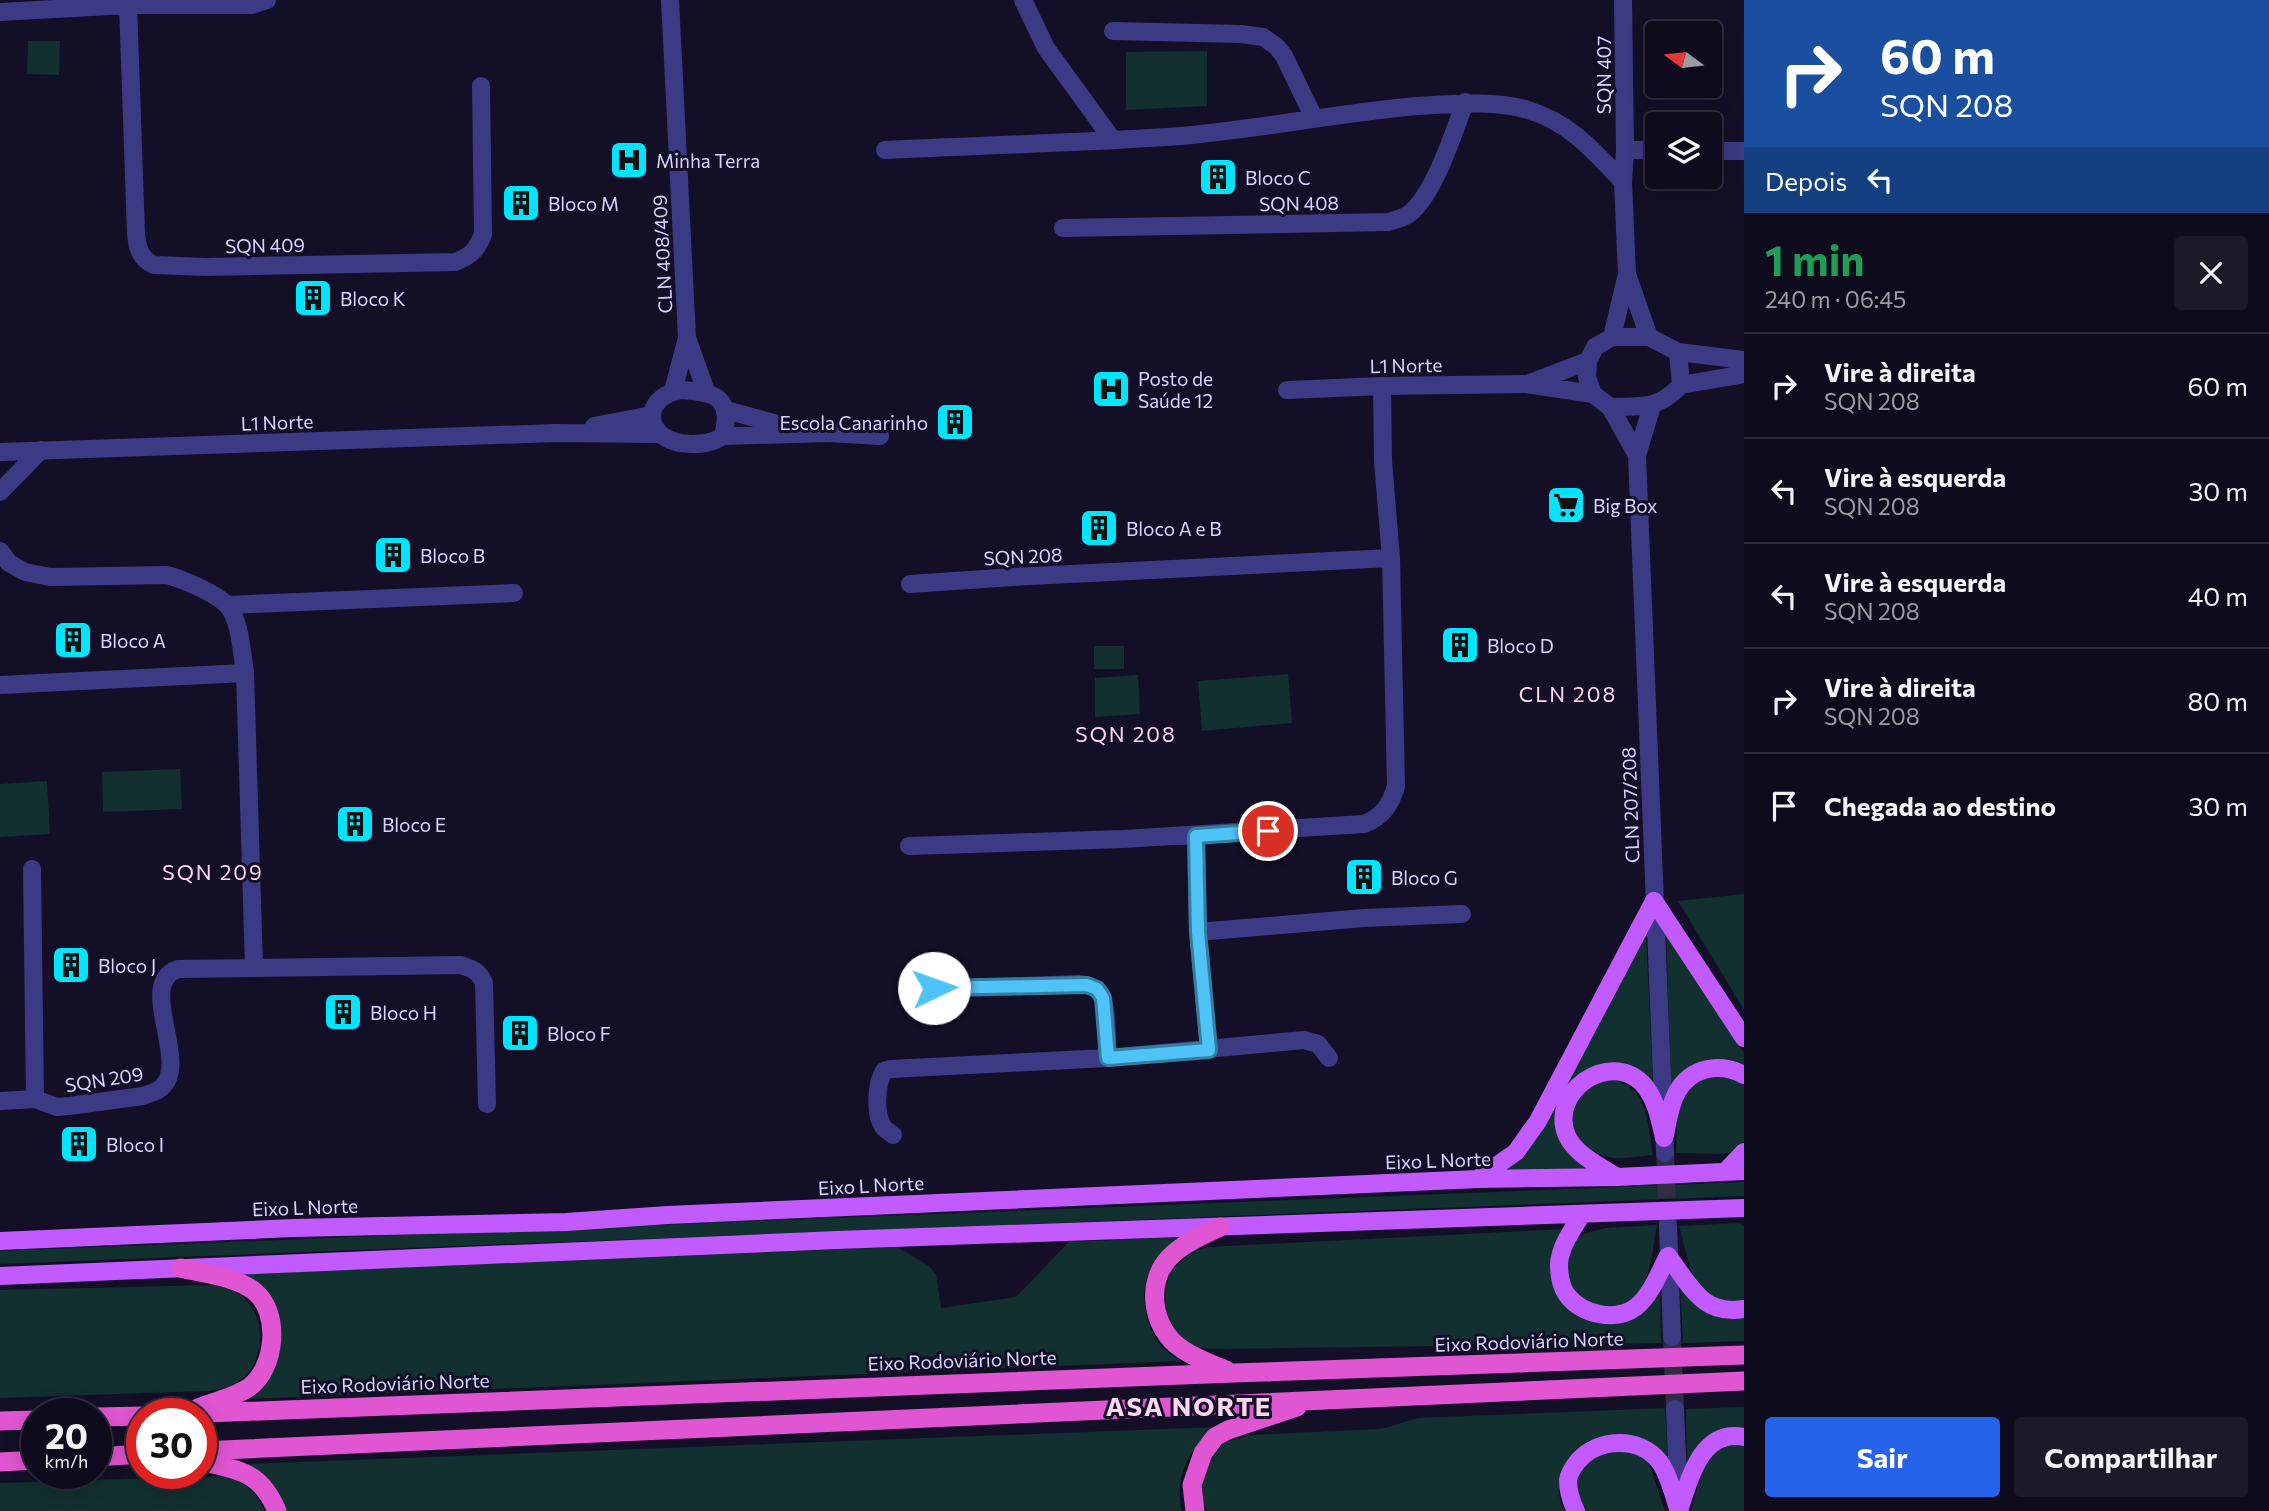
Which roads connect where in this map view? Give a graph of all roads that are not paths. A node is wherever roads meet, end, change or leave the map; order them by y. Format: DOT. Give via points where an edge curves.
graph roads {
  1 [pos="267,0"];
  2 [pos="670,0"];
  3 [pos="1023,0"];
  4 [pos="1623,0"];
  5 [pos="128,5"];
  6 [pos="0,12"];
  7 [pos="1114,31"];
  8 [pos="481,86"];
  9 [pos="1465,102"];
  10 [pos="1314,118"];
  11 [pos="1112,139"];
  12 [pos="885,150"];
  13 [pos="1625,150"];
  14 [pos="1645,150"];
  15 [pos="1722,152"];
  16 [pos="1742,155"];
  17 [pos="1623,182"];
  18 [pos="1062,228"];
  19 [pos="1627,274"];
  20 [pos="1612,337"];
  21 [pos="1649,337"];
  22 [pos="687,338"];
  23 [pos="1678,352"];
  24 [pos="1588,360"];
  25 [pos="1744,360"];
  26 [pos="1744,373"];
  27 [pos="1526,384"];
  28 [pos="1681,385"];
  29 [pos="1382,386"];
  30 [pos="1287,390"];
  31 [pos="673,391"];
  32 [pos="706,391"];
  33 [pos="1593,394"];
  34 [pos="1652,406"];
  35 [pos="1610,407"];
  36 [pos="726,410"];
  37 [pos="652,415"];
  38 [pos="556,433"];
  39 [pos="808,433"];
  40 [pos="659,434"];
  41 [pos="723,436"];
  42 [pos="880,436"];
  43 [pos="41,450"];
  44 [pos="0,452"];
  45 [pos="1637,455"];
  46 [pos="0,492"];
  47 [pos="0,551"];
  48 [pos="1391,558"];
  49 [pos="910,584"];
  50 [pos="514,593"];
  51 [pos="227,605"];
  52 [pos="245,673"];
  53 [pos="0,685"];
  54 [pos="1196,836"];
  55 [pos="909,846"];
  56 [pos="33,869"];
  57 [pos="1654,901"];
  58 [pos="1462,914"];
  59 [pos="1198,932"];
  60 [pos="254,967"];
  61 [pos="910,990"];
  62 [pos="1744,1038"];
  63 [pos="1209,1050"];
  64 [pos="1108,1058"];
  65 [pos="1329,1058"];
  66 [pos="1744,1075"];
  67 [pos="35,1099"];
  68 [pos="0,1101"];
  69 [pos="487,1104"];
  70 [pos="893,1135"];
  71 [pos="1665,1145"];
  72 [pos="1744,1153"];
  73 [pos="1744,1171"];
  74 [pos="1725,1172"];
  75 [pos="1617,1177"];
  76 [pos="1479,1179"];
  77 [pos="1744,1208"];
  78 [pos="1582,1214"];
  79 [pos="1668,1226"];
  80 [pos="1220,1227"];
  81 [pos="0,1241"];
  82 [pos="1668,1256"];
  83 [pos="181,1268"];
  84 [pos="0,1276"];
  85 [pos="1744,1309"];
  86 [pos="1672,1336"];
  87 [pos="1744,1355"];
  88 [pos="1234,1373"];
  89 [pos="1744,1381"];
  90 [pos="217,1400"];
  91 [pos="1320,1400"];
  92 [pos="1675,1409"];
  93 [pos="217,1413"];
  94 [pos="21,1420"];
  95 [pos="0,1421"];
  96 [pos="1744,1437"];
  97 [pos="217,1450"];
  98 [pos="217,1465"];
  99 [pos="277,1511"];
  100 [pos="1195,1511"];
  101 [pos="1576,1511"];
  102 [pos="1679,1511"];
  1 -- 5 [label="street" via="252,5"];
  2 -- 22 [label="street, CLN 408/409"];
  3 -- 11 [label="street" via="1046,48"];
  4 -- 13 [label="street, SQN 407"];
  5 -- 6 [label="street"];
  5 -- 8 [label="street, SQN 409" via="136,233 140,254 154,265 455,262 468,257 483,234"];
  7 -- 10 [label="street" via="1263,37 1284,56"];
  9 -- 10 [label="street"];
  9 -- 17 [label="street" via="1525,109 1554,119 1586,142"];
  9 -- 18 [label="street, SQN 408" via="1427,191 1407,215 1388,222"];
  10 -- 11 [label="street" via="1181,136"];
  11 -- 12 [label="street"];
  13 -- 14 [label="street"];
  13 -- 17 [label="street, SQN 407"];
  15 -- 16 [label="street"];
  17 -- 19 [label="street, SQN 407"];
  19 -- 20 [label="street"];
  19 -- 21 [label="street"];
  20 -- 21 [label="street"];
  20 -- 24 [label="street" via="1595,347"];
  21 -- 23 [label="street"];
  22 -- 31 [label="street, CLN 408/409"];
  22 -- 32 [label="street, CLN 408/409"];
  23 -- 25 [label="street"];
  23 -- 28 [label="street"];
  24 -- 27 [label="street, L1 Norte"];
  24 -- 33 [label="street"];
  26 -- 28 [label="street"];
  27 -- 29 [label="street, L1 Norte"];
  27 -- 33 [label="street, L1 Norte"];
  28 -- 34 [label="street"];
  29 -- 30 [label="street, L1 Norte"];
  29 -- 48 [label="street"];
  31 -- 32 [label="street"];
  31 -- 37 [label="street" via="659,401"];
  32 -- 36 [label="street"];
  33 -- 35 [label="street"];
  34 -- 35 [label="street"];
  34 -- 45 [label="street, CLN 207/208"];
  35 -- 45 [label="street, CLN 207/208"];
  36 -- 39 [label="street"];
  36 -- 41 [label="street"];
  37 -- 38 [label="street, L1 Norte"];
  37 -- 40 [label="street"];
  38 -- 40 [label="street, L1 Norte"];
  38 -- 43 [label="street, L1 Norte"];
  39 -- 41 [label="street"];
  39 -- 42 [label="street"];
  40 -- 41 [label="street" via="685,444 714,443"];
  43 -- 44 [label="street, L1 Norte"];
  43 -- 46 [label="street"];
  45 -- 57 [label="street, CLN 207/208"];
  47 -- 51 [label="street" via="25,572 50,577 167,575"];
  48 -- 49 [label="street, SQN 208"];
  48 -- 54 [label="street" via="1396,786 1382,815 1364,824"];
  50 -- 51 [label="street"];
  51 -- 52 [label="street" via="238,629"];
  52 -- 53 [label="street"];
  52 -- 60 [label="street"];
  54 -- 55 [label="street"];
  54 -- 59 [label="street"];
  56 -- 67 [label="street"];
  57 -- 62 [label="main road"];
  57 -- 71 [label="street, CLN 207/208"];
  57 -- 76 [label="main road" via="1538,1121 1516,1152"];
  58 -- 59 [label="street"];
  59 -- 63 [label="street"];
  60 -- 67 [label="street, SQN 209" via="178,969 166,977 161,1000 170,1065 165,1084 155,1092 57,1107"];
  60 -- 69 [label="street, SQN 209" via="461,965 475,970 481,975 485,996"];
  61 -- 64 [label="street" via="1079,984 1097,989 1103,998"];
  63 -- 64 [label="street"];
  63 -- 65 [label="street" via="1304,1040 1318,1044"];
  64 -- 70 [label="street" via="884,1071 878,1115"];
  66 -- 71 [label="main road" via="1712,1068 1684,1083 1676,1094"];
  67 -- 68 [label="street"];
  71 -- 75 [label="main road" via="1657,1109 1644,1085 1633,1076 1600,1073 1581,1082 1567,1103 1568,1138"];
  72 -- 74 [label="main road"];
  73 -- 74 [label="main road, Eixo L Norte"];
  74 -- 75 [label="main road, Eixo L Norte"];
  75 -- 76 [label="main road, Eixo L Norte"];
  76 -- 81 [label="main road, Eixo L Norte" via="566,1222"];
  77 -- 78 [label="main road"];
  78 -- 80 [label="main road"];
  78 -- 82 [label="main road" via="1559,1260 1566,1294 1580,1307 1602,1315 1623,1314 1646,1297"];
  79 -- 82 [label="street"];
  80 -- 83 [label="main road"];
  80 -- 88 [label="highway" via="1167,1259 1157,1278 1154,1302 1164,1330 1175,1344"];
  82 -- 85 [label="main road" via="1709,1306"];
  82 -- 86 [label="street"];
  83 -- 84 [label="main road"];
  83 -- 90 [label="highway" via="234,1281 265,1302 272,1329 263,1369 251,1386"];
  87 -- 88 [label="highway, Eixo Rodoviário Norte"];
  88 -- 93 [label="highway, Eixo Rodoviário Norte"];
  89 -- 91 [label="highway"];
  91 -- 97 [label="highway"];
  91 -- 100 [label="highway" via="1215,1437 1203,1453 1192,1485"];
  92 -- 102 [label="street"];
  94 -- 95 [label="highway"];
  96 -- 102 [label="main road" via="1711,1443 1690,1474"];
  98 -- 99 [label="highway" via="257,1479"];
  101 -- 102 [label="main road" via="1568,1477 1576,1463 1587,1451 1620,1442 1637,1445 1660,1462"];
}
